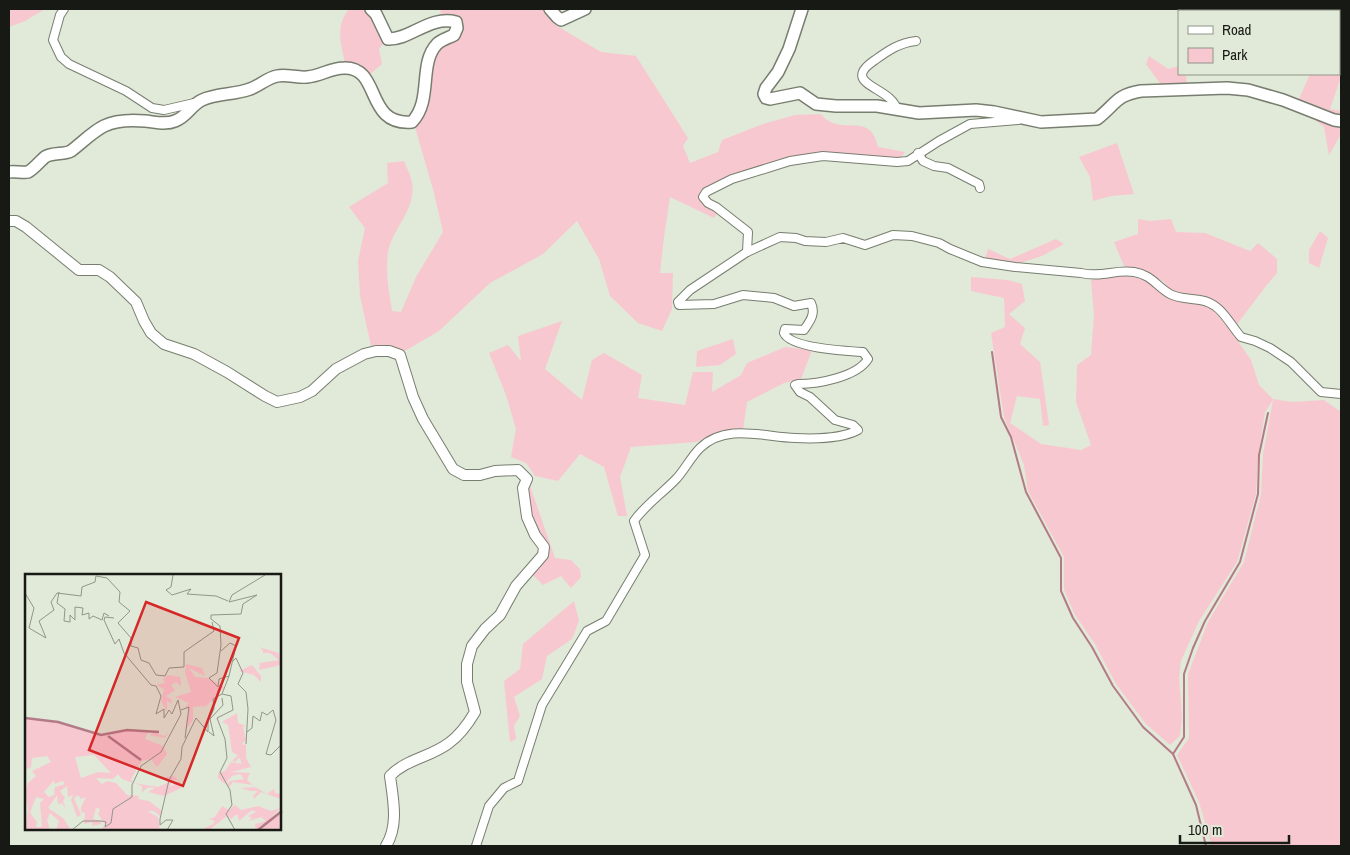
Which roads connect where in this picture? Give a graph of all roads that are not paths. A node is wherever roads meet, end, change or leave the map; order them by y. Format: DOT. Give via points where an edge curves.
graph roads {
  1 [pos="64,9"];
  2 [pos="371,9"];
  3 [pos="550,9"];
  4 [pos="585,9"];
  5 [pos="802,9"];
  6 [pos="916,41"];
  7 [pos="200,101"];
  8 [pos="897,110"];
  9 [pos="1027,120"];
  10 [pos="1341,121"];
  11 [pos="918,153"];
  12 [pos="9,172"];
  13 [pos="980,188"];
  14 [pos="9,221"];
  15 [pos="747,252"];
  16 [pos="1341,394"];
  17 [pos="386,846"];
  18 [pos="476,846"];
  1 -- 7 [label="street" via="53,40 61,57 70,64 126,91 152,108 164,110"];
  2 -- 7 [label="main road" via="388,39 396,39 435,22 456,22 454,35 438,42 432,51 423,105 412,122 392,120 377,104 367,80 357,71 346,68 309,77 276,76 250,89"];
  3 -- 4 [label="main road" via="562,20"];
  5 -- 8 [label="main road" via="789,49 766,88 766,98 800,93 816,104 877,106"];
  6 -- 8 [label="street" via="902,43 864,68 862,73 862,80 892,99"];
  7 -- 12 [label="main road" via="174,122 106,124 68,152 46,157 28,172"];
  8 -- 9 [label="main road" via="919,113 976,110"];
  9 -- 10 [label="main road" via="1097,119 1121,96 1141,90 1227,88 1248,90"];
  9 -- 11 [label="street" via="970,124"];
  11 -- 13 [label="street" via="923,161 960,173 979,184"];
  11 -- 15 [label="street" via="908,161 897,162 823,156 790,161 732,179 706,192 703,197 708,203 748,232"];
  14 -- 17 [label="street" via="26,227 79,270 98,270 110,277 136,302 151,333 164,344 194,354 277,402 312,391 336,369 364,354 389,351 400,356 423,419 453,469 464,475 518,470 527,479 523,488 527,517 544,548 543,556 516,586 500,615 472,646 467,682 475,712 464,729 449,744 398,768 390,776 394,820 392,838"];
  15 -- 16 [label="street" via="780,237 826,242 843,238 865,245 893,235 912,236 998,265 1101,276 1140,273 1179,298 1215,305 1224,312 1240,337 1256,341 1291,362 1322,392"];
  15 -- 18 [label="street" via="690,290 678,302 679,305 714,304 743,295 774,298 794,306 811,303 813,316 804,330 785,330 785,336 820,348 863,352 868,359 864,365 834,379 795,385 835,420 858,430 820,438 723,435 700,448 678,477 639,513 634,521 645,555 606,622 587,630 542,705 518,782 504,788 489,806"];
}
